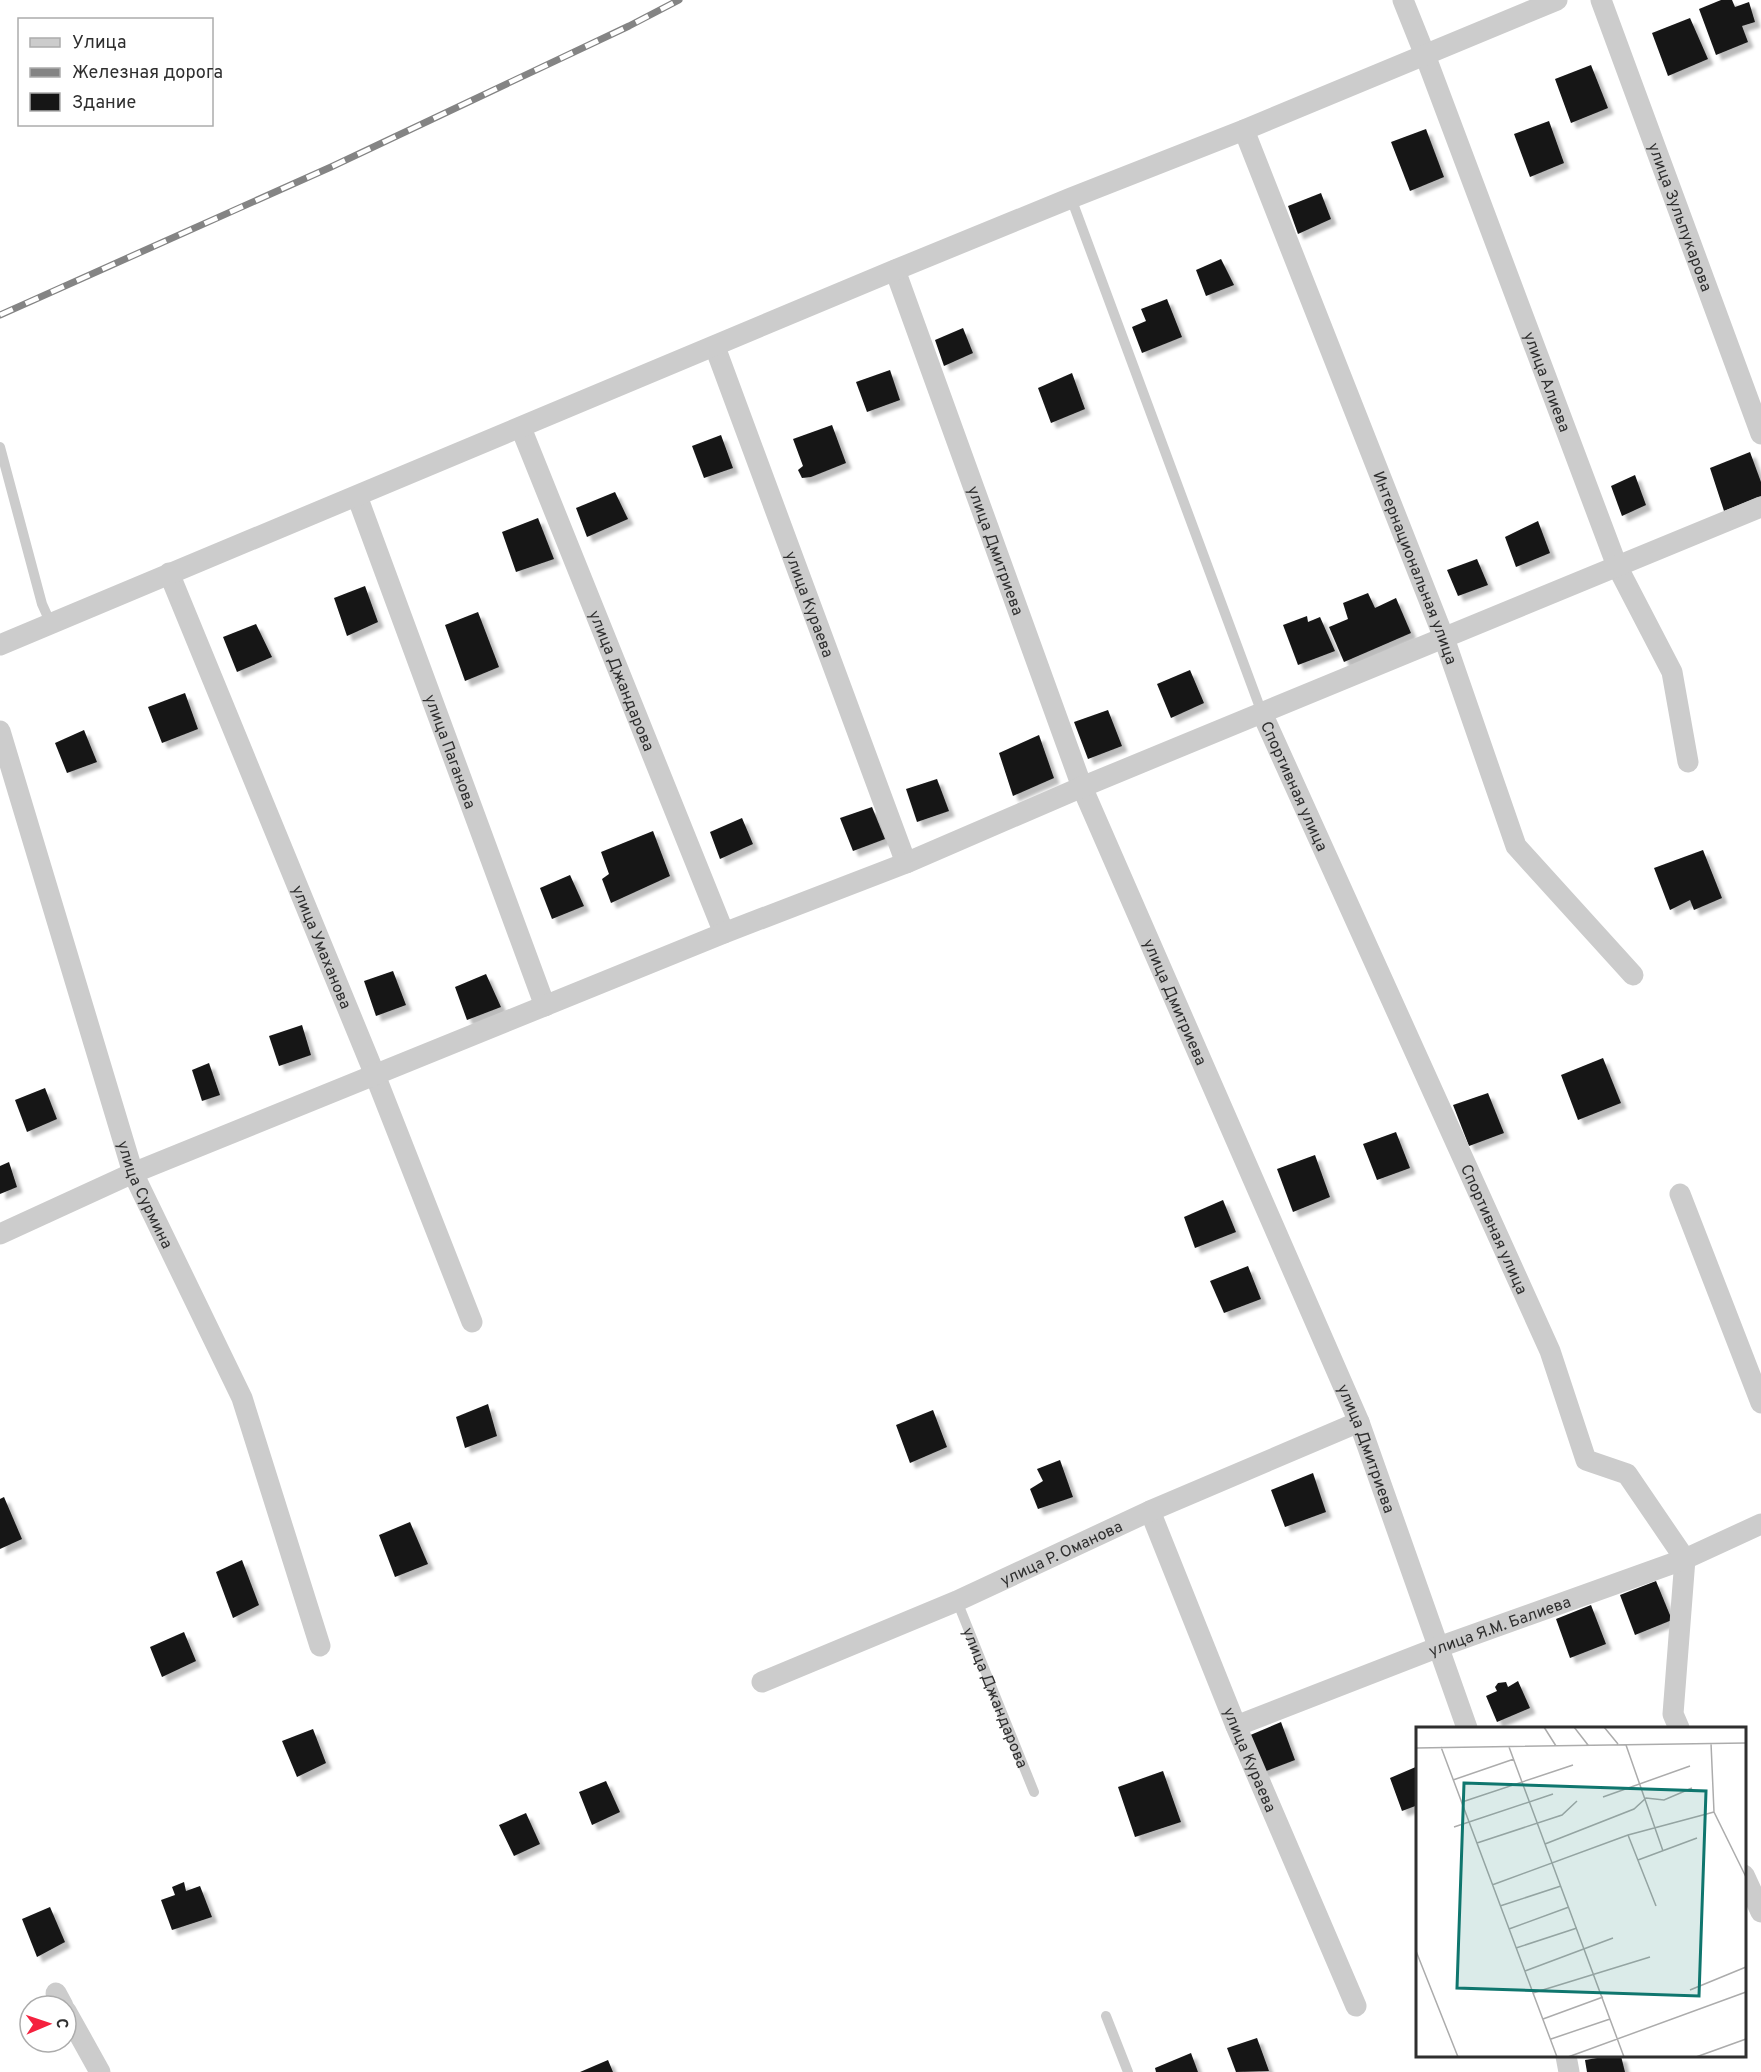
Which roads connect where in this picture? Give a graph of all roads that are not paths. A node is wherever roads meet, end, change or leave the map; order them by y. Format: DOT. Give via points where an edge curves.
graph roads {
  1 [pos="1403,0"];
  2 [pos="1557,0"];
  3 [pos="1601,0"];
  4 [pos="1425,55"];
  5 [pos="1244,130"];
  6 [pos="1071,198"];
  7 [pos="895,270"];
  8 [pos="716,346"];
  9 [pos="521,428"];
  10 [pos="1761,434"];
  11 [pos="0,447"];
  12 [pos="357,496"];
  13 [pos="1761,507"];
  14 [pos="1617,566"];
  15 [pos="169,573"];
  16 [pos="51,624"];
  17 [pos="1444,638"];
  18 [pos="0,645"];
  19 [pos="1262,713"];
  20 [pos="0,731"];
  21 [pos="1688,762"];
  22 [pos="1082,787"];
  23 [pos="906,863"];
  24 [pos="724,933"];
  25 [pos="1633,975"];
  26 [pos="545,1006"];
  27 [pos="375,1075"];
  28 [pos="133,1173"];
  29 [pos="1680,1194"];
  30 [pos="0,1234"];
  31 [pos="472,1322"];
  32 [pos="1761,1403"];
  33 [pos="1359,1422"];
  34 [pos="1150,1510"];
  35 [pos="1761,1524"];
  36 [pos="1685,1559"];
  37 [pos="957,1601"];
  38 [pos="320,1646"];
  39 [pos="1439,1647"];
  40 [pos="762,1682"];
  41 [pos="1236,1726"];
  42 [pos="1467,1727"];
  43 [pos="1680,1727"];
  44 [pos="1034,1792"];
  45 [pos="1746,1879"];
  46 [pos="1761,1912"];
  47 [pos="1356,2006"];
  48 [pos="1106,2016"];
  49 [pos="78,2033"];
  50 [pos="1566,2057"];
  51 [pos="100,2072"];
  52 [pos="1128,2072"];
  53 [pos="1569,2072"];
  1 -- 4 [label="street, улица Алиева"];
  2 -- 4 [label="street"];
  3 -- 10 [label="street, улица Зульпукарова"];
  4 -- 5 [label="street"];
  4 -- 14 [label="street, улица Алиева"];
  5 -- 6 [label="street"];
  5 -- 17 [label="street, Интернациональная улица"];
  6 -- 7 [label="street"];
  6 -- 19 [label="lane"];
  7 -- 8 [label="street"];
  7 -- 22 [label="street, улица Дмитриева"];
  8 -- 9 [label="street"];
  8 -- 23 [label="street, улица Кураева"];
  9 -- 12 [label="street"];
  9 -- 24 [label="street, улица Джандарова"];
  11 -- 16 [label="lane" via="42,604"];
  12 -- 15 [label="street"];
  12 -- 26 [label="street, улица Паганова"];
  13 -- 14 [label="street"];
  14 -- 17 [label="street"];
  14 -- 21 [label="street, улица Алиева" via="1672,672"];
  15 -- 16 [label="street"];
  15 -- 27 [label="street, улица Умаханова"];
  16 -- 18 [label="street"];
  17 -- 19 [label="street"];
  17 -- 25 [label="street, Интернациональная улица" via="1516,846"];
  19 -- 22 [label="street"];
  19 -- 36 [label="street, Спортивная улица" via="1550,1351 1586,1460 1627,1474"];
  20 -- 28 [label="street, улица Сурмина"];
  22 -- 23 [label="street"];
  22 -- 33 [label="street, улица Дмитриева"];
  23 -- 24 [label="street"];
  24 -- 26 [label="street"];
  26 -- 27 [label="street"];
  27 -- 28 [label="street"];
  27 -- 31 [label="street, улица Умаханова"];
  28 -- 30 [label="street"];
  28 -- 38 [label="street, улица Сурмина" via="242,1398"];
  29 -- 32 [label="street"];
  33 -- 34 [label="street, улица Р. Оманова"];
  33 -- 39 [label="street, улица Дмитриева"];
  34 -- 37 [label="street, улица Р. Оманова"];
  34 -- 41 [label="street, улица Кураева"];
  35 -- 36 [label="street, улица Я.М. Балиева"];
  36 -- 39 [label="street, улица Я.М. Балиева"];
  36 -- 43 [label="street" via="1673,1714"];
  37 -- 40 [label="street, улица Р. Оманова"];
  37 -- 44 [label="lane, улица Джандарова"];
  39 -- 41 [label="street, улица Я.М. Балиева"];
  39 -- 42 [label="street, улица Дмитриева"];
  41 -- 47 [label="street, улица Кураева"];
  45 -- 46 [label="street"];
  48 -- 52 [label="lane"];
  49 -- 51 [label="street"];
  50 -- 53 [label="street"];
}
